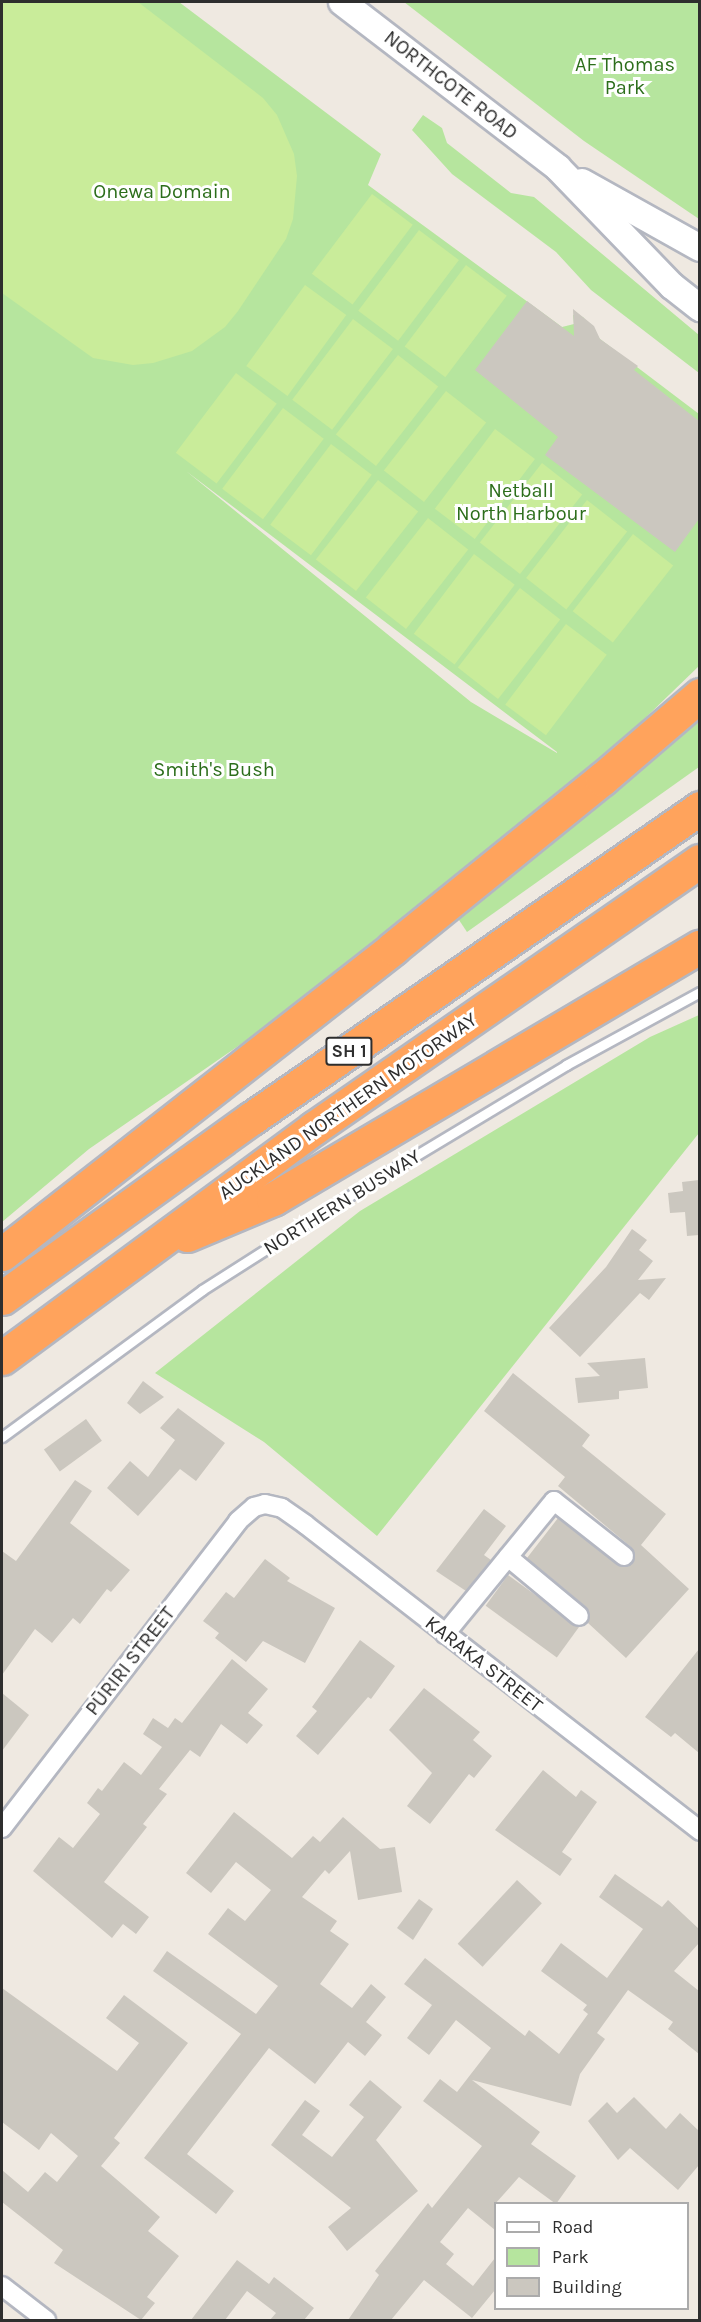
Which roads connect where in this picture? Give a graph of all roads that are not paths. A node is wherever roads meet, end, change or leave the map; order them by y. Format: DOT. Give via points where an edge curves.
graph roads {
  1 [pos="342,2"];
  2 [pos="558,168"];
  3 [pos="699,248"];
  4 [pos="699,308"];
  5 [pos="699,695"];
  6 [pos="699,808"];
  7 [pos="699,861"];
  8 [pos="699,946"];
  9 [pos="699,992"];
  10 [pos="2,1254"];
  11 [pos="135,1256"];
  12 [pos="2,1298"];
  13 [pos="2,1358"];
  14 [pos="2,1437"];
  15 [pos="265,1504"];
  16 [pos="624,1556"];
  17 [pos="508,1557"];
  18 [pos="579,1616"];
  19 [pos="445,1634"];
  20 [pos="2,1828"];
  21 [pos="699,1831"];
  22 [pos="2,2286"];
  23 [pos="46,2320"];
  1 -- 2 [label="main road, NORTHCOTE ROAD"];
  2 -- 3 [label="main road, NORTHCOTE ROAD"];
  2 -- 4 [label="main road, NORTHCOTE ROAD" via="672,286"];
  5 -- 10 [label="highway" via="393,948"];
  6 -- 12 [label="highway, SH 1" via="252,1118"];
  7 -- 11 [label="highway, AUCKLAND NORTHERN MOTORWAY / SH 1"];
  8 -- 11 [label="highway" via="273,1199"];
  9 -- 14 [label="lane, NORTHERN BUSWAY" via="566,1065 350,1195 202,1290"];
  11 -- 13 [label="highway, AUCKLAND NORTHERN MOTORWAY / SH 1"];
  15 -- 19 [label="street, KARAKA STREET" via="282,1508 306,1525"];
  15 -- 20 [label="street, PŪRIRI STREET" via="254,1507 238,1521"];
  16 -- 17 [label="street" via="554,1501"];
  17 -- 18 [label="street"];
  17 -- 19 [label="street"];
  19 -- 21 [label="street, KARAKA STREET"];
  22 -- 23 [label="street"];
}
